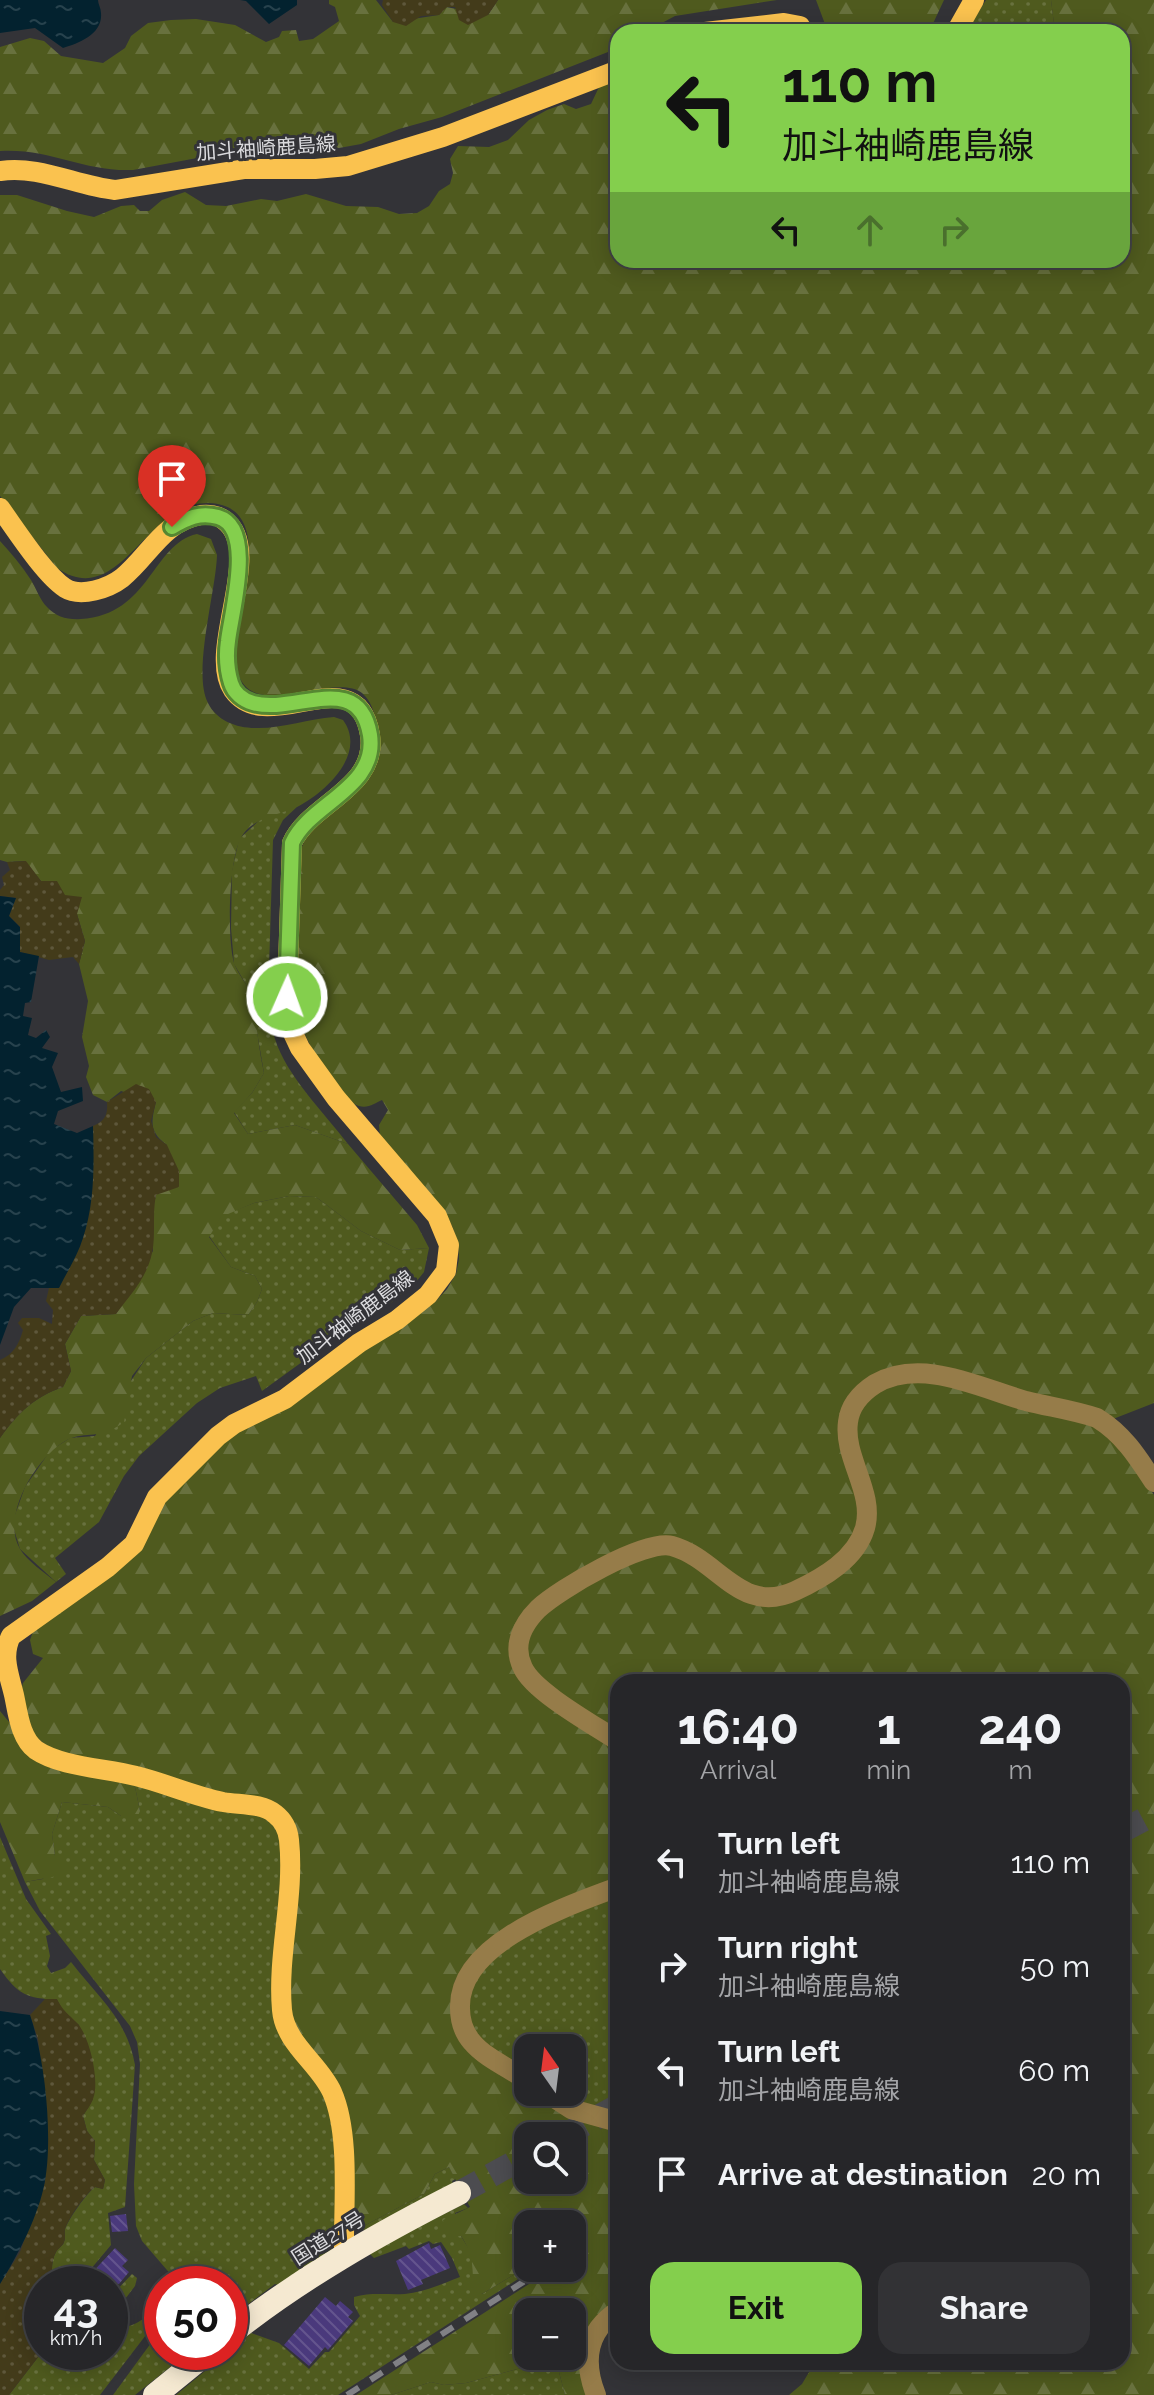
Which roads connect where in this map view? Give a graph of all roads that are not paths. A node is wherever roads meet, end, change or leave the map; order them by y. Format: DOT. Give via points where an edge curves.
graph roads {
  1 [pos="974,0"];
  2 [pos="960,24"];
  3 [pos="610,73"];
  4 [pos="0,171"];
  5 [pos="0,508"];
  6 [pos="1154,1482"];
  7 [pos="610,1736"];
  8 [pos="610,1890"];
  9 [pos="514,2072"];
  10 [pos="566,2106"];
  11 [pos="610,2120"];
  12 [pos="459,2193"];
  13 [pos="344,2255"];
  14 [pos="610,2317"];
  15 [pos="248,2321"];
  16 [pos="186,2370"];
  17 [pos="155,2395"];
  18 [pos="596,2395"];
  1 -- 2 [label="main road"];
  3 -- 4 [label="main road, 加斗袖崎鹿島線" via="443,137 348,166 245,169 115,190 35,170"];
  5 -- 13 [label="main road, 加斗袖崎鹿島線" via="50,572 78,593 122,578 168,529 187,518 207,514 223,519 239,546 228,643 233,689 246,701 265,706 345,698 358,706 370,738 364,768 305,823 292,843 288,1014 300,1048 336,1098 437,1216 449,1245 446,1271 428,1295 397,1320 285,1399 218,1436 157,1497 134,1544 11,1636 5,1659 21,1725 35,1749 53,1759 269,1810 286,1826 289,1885 282,2011 291,2037 324,2078 338,2110"];
  6 -- 7 [label="street" via="1115,1429 1097,1418 944,1377 909,1374 882,1380 860,1395 848,1419 866,1503 864,1531 843,1562 828,1573 794,1592 761,1598 690,1554 671,1546 651,1546 571,1587 528,1620 518,1646 525,1673"];
  8 -- 9 [label="street" via="507,1938 485,1953 464,1982 459,1997 465,2032 473,2045"];
  10 -- 11 [label="street"];
  12 -- 13 [label="highway, 国道27号"];
  13 -- 15 [label="highway, 国道27号"];
  14 -- 18 [label="street" via="588,2351"];
  16 -- 17 [label="highway"];
}
